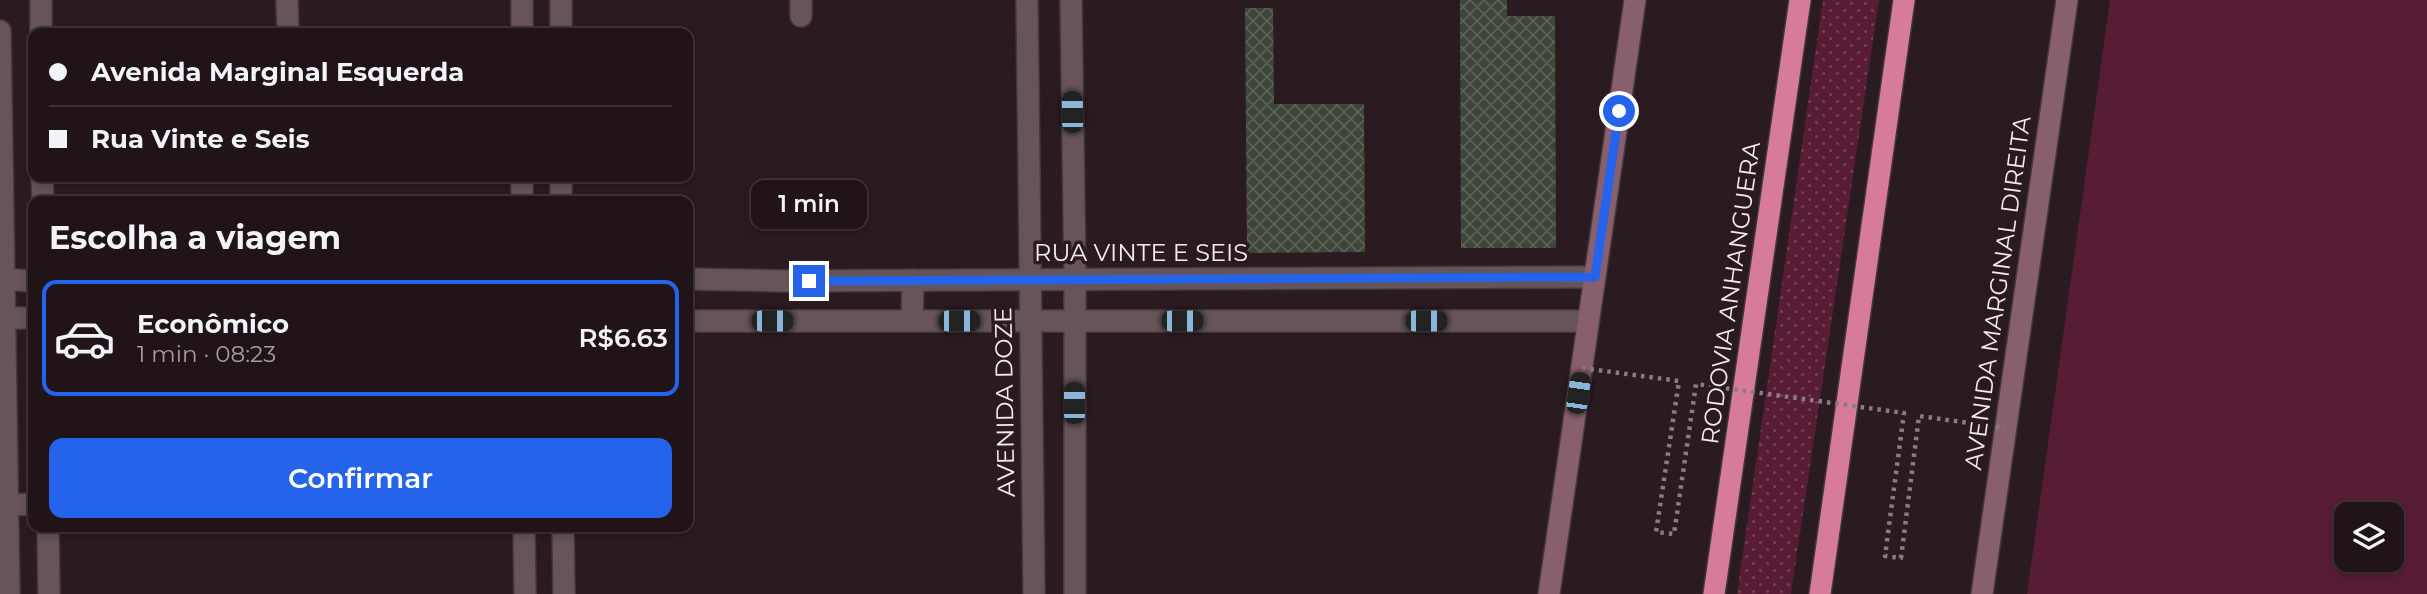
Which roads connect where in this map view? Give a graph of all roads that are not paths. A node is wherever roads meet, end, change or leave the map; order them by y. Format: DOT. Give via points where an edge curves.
graph roads {
  1 [pos="41,0"];
  2 [pos="288,0"];
  3 [pos="522,0"];
  4 [pos="561,0"];
  5 [pos="1027,0"];
  6 [pos="1071,0"];
  7 [pos="1635,0"];
  8 [pos="1800,0"];
  9 [pos="1904,0"];
  10 [pos="2067,0"];
  11 [pos="41,28"];
  12 [pos="288,28"];
  13 [pos="522,28"];
  14 [pos="561,28"];
  15 [pos="0,31"];
  16 [pos="1595,277"];
  17 [pos="1,279"];
  18 [pos="693,279"];
  19 [pos="1029,279"];
  20 [pos="1075,279"];
  21 [pos="913,280"];
  22 [pos="28,281"];
  23 [pos="3,318"];
  24 [pos="28,318"];
  25 [pos="693,321"];
  26 [pos="912,321"];
  27 [pos="1074,321"];
  28 [pos="1588,321"];
  29 [pos="1031,322"];
  30 [pos="28,504"];
  31 [pos="8,505"];
  32 [pos="48,532"];
  33 [pos="524,532"];
  34 [pos="563,532"];
  35 [pos="9,594"];
  36 [pos="49,594"];
  37 [pos="525,594"];
  38 [pos="564,594"];
  39 [pos="1034,594"];
  40 [pos="1075,594"];
  41 [pos="1549,594"];
  42 [pos="1714,594"];
  43 [pos="1820,594"];
  44 [pos="1982,594"];
  1 -- 11 [label="street"];
  2 -- 12 [label="street"];
  3 -- 13 [label="street"];
  4 -- 14 [label="street"];
  5 -- 19 [label="street, AVENIDA DOZE"];
  6 -- 20 [label="street"];
  7 -- 16 [label="main road"];
  8 -- 42 [label="highway, RODOVIA ANHANGUERA"];
  9 -- 43 [label="highway"];
  10 -- 44 [label="main road, AVENIDA MARGINAL DIREITA"];
  15 -- 17 [label="street"];
  16 -- 20 [label="street, RUA VINTE E SEIS"];
  16 -- 28 [label="main road"];
  17 -- 22 [label="street"];
  17 -- 23 [label="street"];
  18 -- 21 [label="street, RUA VINTE E SEIS"];
  19 -- 20 [label="street, RUA VINTE E SEIS"];
  19 -- 21 [label="street, RUA VINTE E SEIS"];
  19 -- 29 [label="street, AVENIDA DOZE"];
  20 -- 27 [label="street"];
  21 -- 26 [label="street"];
  23 -- 24 [label="street"];
  23 -- 31 [label="street"];
  25 -- 26 [label="street"];
  26 -- 29 [label="street"];
  27 -- 28 [label="street"];
  27 -- 29 [label="street"];
  27 -- 40 [label="street"];
  28 -- 41 [label="main road"];
  29 -- 39 [label="street, AVENIDA DOZE"];
  30 -- 31 [label="street"];
  31 -- 35 [label="street"];
  32 -- 36 [label="street"];
  33 -- 37 [label="street"];
  34 -- 38 [label="street"];
}
